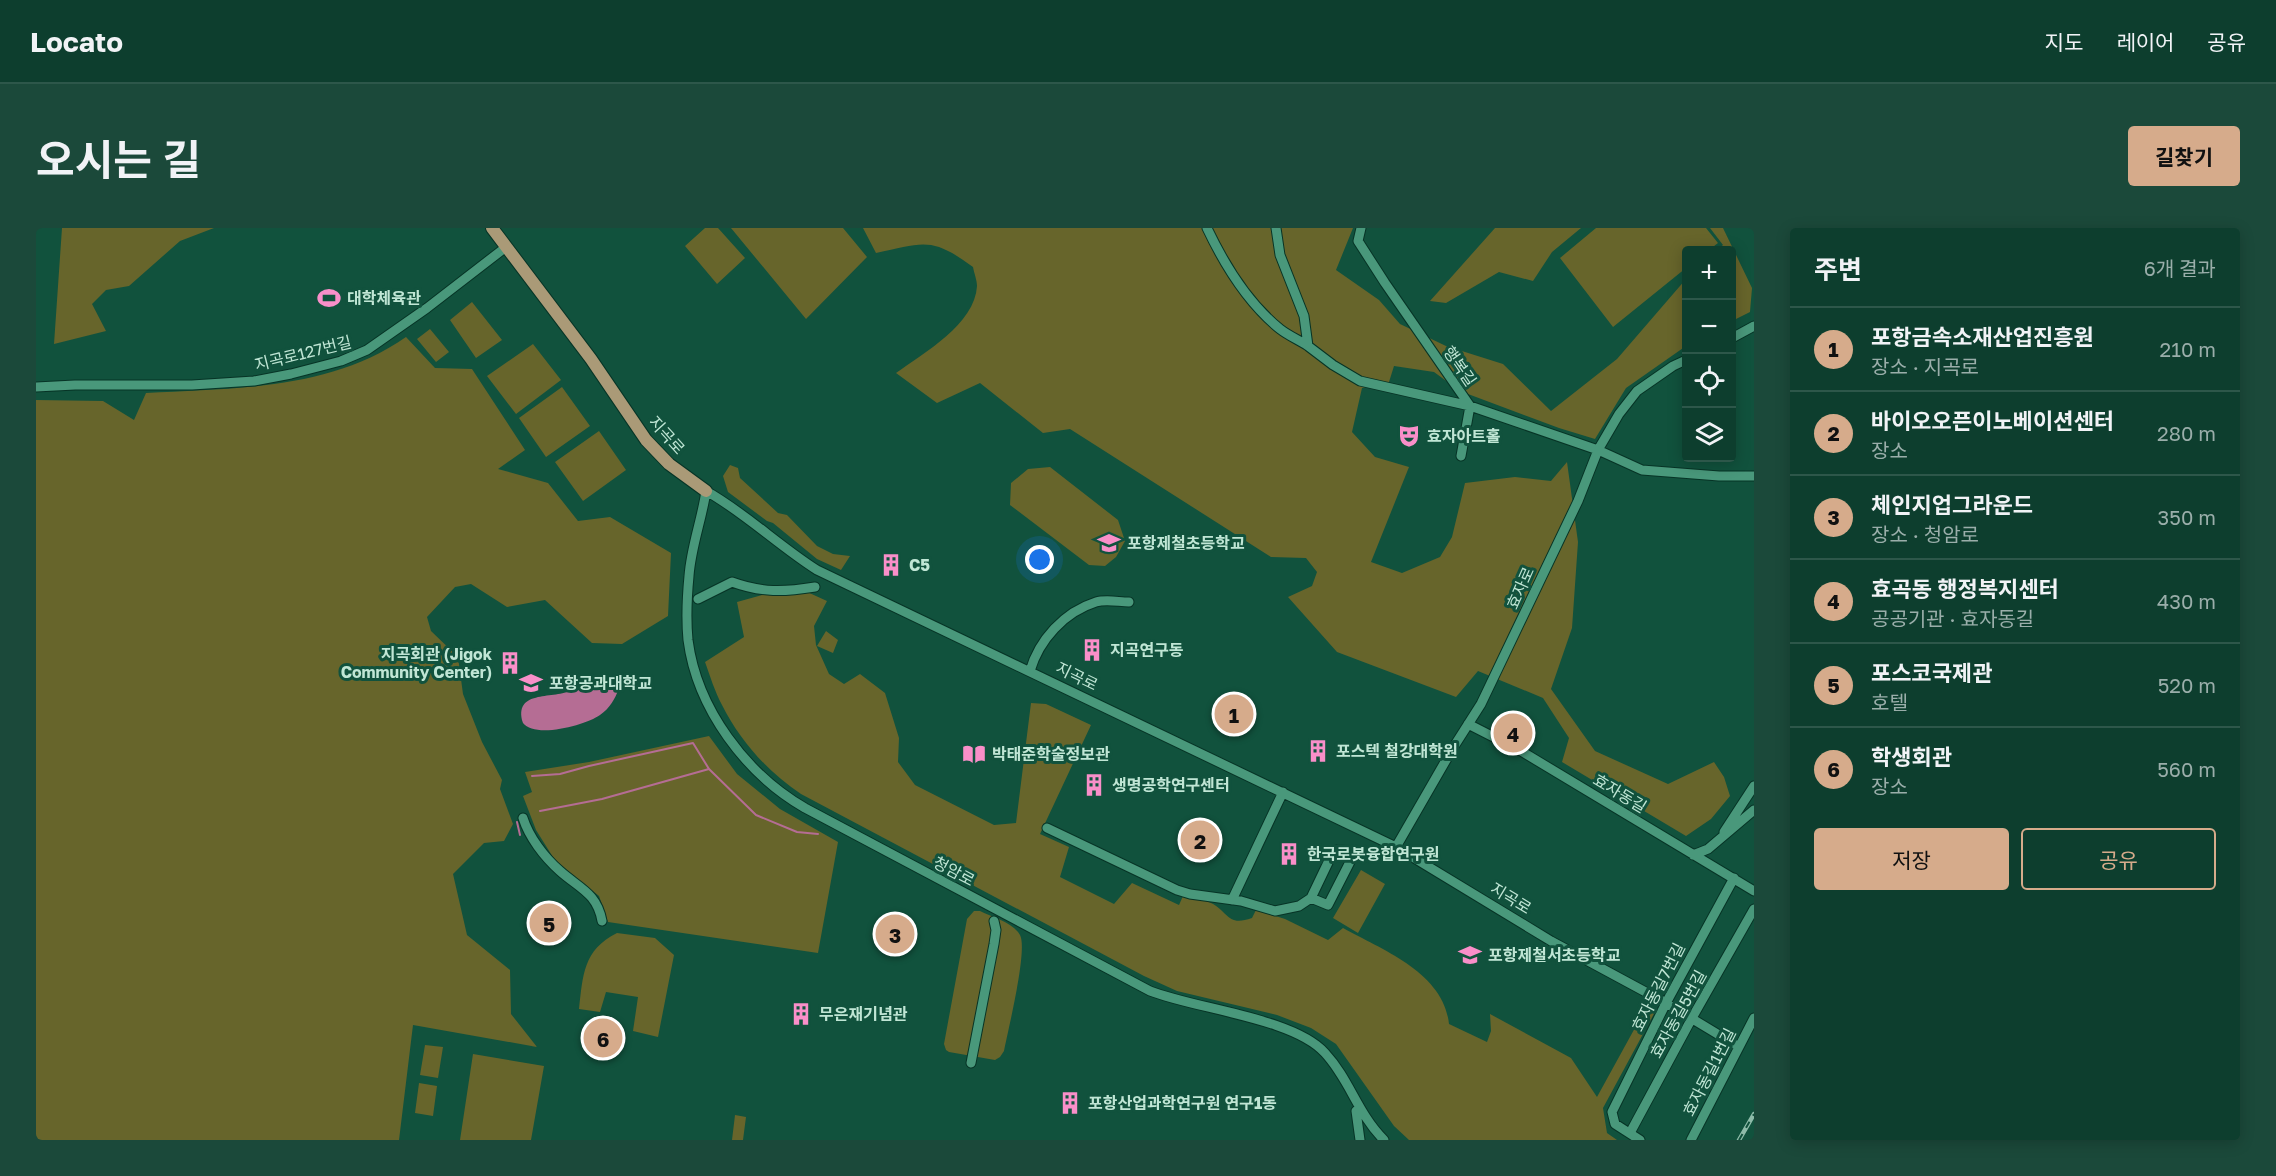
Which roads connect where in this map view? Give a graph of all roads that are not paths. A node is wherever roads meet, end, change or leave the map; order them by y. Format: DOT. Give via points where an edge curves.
graph roads {
  1 [pos="492,228"];
  2 [pos="1207,228"];
  3 [pos="1276,228"];
  4 [pos="1361,228"];
  5 [pos="506,246"];
  6 [pos="1754,326"];
  7 [pos="1736,335"];
  8 [pos="1308,346"];
  9 [pos="1682,362"];
  10 [pos="36,387"];
  11 [pos="1470,406"];
  12 [pos="1598,450"];
  13 [pos="1461,456"];
  14 [pos="1754,476"];
  15 [pos="706,491"];
  16 [pos="815,587"];
  17 [pos="698,599"];
  18 [pos="1129,602"];
  19 [pos="1030,671"];
  20 [pos="1468,724"];
  21 [pos="1754,786"];
  22 [pos="1283,792"];
  23 [pos="1754,810"];
  24 [pos="523,818"];
  25 [pos="1047,828"];
  26 [pos="1718,841"];
  27 [pos="1396,847"];
  28 [pos="1693,855"];
  29 [pos="1734,878"];
  30 [pos="1754,891"];
  31 [pos="1311,898"];
  32 [pos="1232,900"];
  33 [pos="1754,909"];
  34 [pos="602,921"];
  35 [pos="994,921"];
  36 [pos="1666,1003"];
  37 [pos="1692,1018"];
  38 [pos="1754,1018"];
  39 [pos="1739,1047"];
  40 [pos="970,1063"];
  41 [pos="1349,1089"];
  42 [pos="1630,1133"];
  43 [pos="1360,1140"];
  44 [pos="1384,1140"];
  45 [pos="1640,1140"];
  46 [pos="1691,1140"];
  1 -- 5 [label="main road, 지곡로"];
  2 -- 8 [label="street" via="1244,291 1280,329"];
  3 -- 8 [label="street" via="1280,255 1304,316"];
  4 -- 11 [label="street, 행복길" via="1358,241"];
  5 -- 10 [label="street, 지곡로127번길" via="367,350 341,361 241,382"];
  5 -- 15 [label="main road, 지곡로" via="646,440 669,464"];
  6 -- 7 [label="street"];
  8 -- 11 [label="street" via="1360,381"];
  9 -- 12 [label="street, 효자로" via="1636,391"];
  11 -- 12 [label="street, 행복길"];
  11 -- 13 [label="street"];
  12 -- 14 [label="street, 행복길" via="1649,471"];
  12 -- 20 [label="street, 효자로" via="1514,636"];
  15 -- 19 [label="street, 지곡로" via="817,570"];
  15 -- 41 [label="street, 청암로" via="689,574 690,651 702,688 721,726 744,758 772,786 805,808 1149,991 1276,1026 1312,1041 1341,1072"];
  16 -- 17 [label="street" via="787,592 753,590 732,582"];
  18 -- 19 [label="street" via="1097,602 1064,618 1043,642"];
  19 -- 22 [label="street, 지곡로"];
  20 -- 27 [label="street, 효자로"];
  20 -- 28 [label="street, 효자동길" via="1521,751"];
  21 -- 26 [label="street"];
  22 -- 27 [label="street, 지곡로"];
  22 -- 32 [label="street"];
  23 -- 26 [label="street"];
  24 -- 34 [label="street" via="526,830 551,862 597,903"];
  25 -- 32 [label="street" via="1177,890"];
  26 -- 28 [label="street"];
  27 -- 36 [label="street, 지곡로" via="1551,941"];
  28 -- 29 [label="street, 효자동길"];
  29 -- 30 [label="street, 효자동길"];
  29 -- 36 [label="street, 효자동길7번길"];
  31 -- 31 [label="street" via="1328,905 1353,856 1334,850"];
  31 -- 32 [label="street" via="1299,906 1275,911"];
  33 -- 37 [label="street, 효자동길5번길"];
  35 -- 40 [label="street" via="994,944"];
  36 -- 37 [label="street, 지곡로"];
  36 -- 42 [label="street, 효자동길7번길" via="1612,1112 1616,1124"];
  37 -- 39 [label="street, 지곡로"];
  37 -- 42 [label="street, 효자동길5번길"];
  38 -- 39 [label="street, 효자동길1번길"];
  39 -- 46 [label="street, 효자동길1번길"];
  41 -- 43 [label="street" via="1359,1120"];
  41 -- 44 [label="street, 청암로" via="1364,1118"];
  42 -- 45 [label="street"];
}
